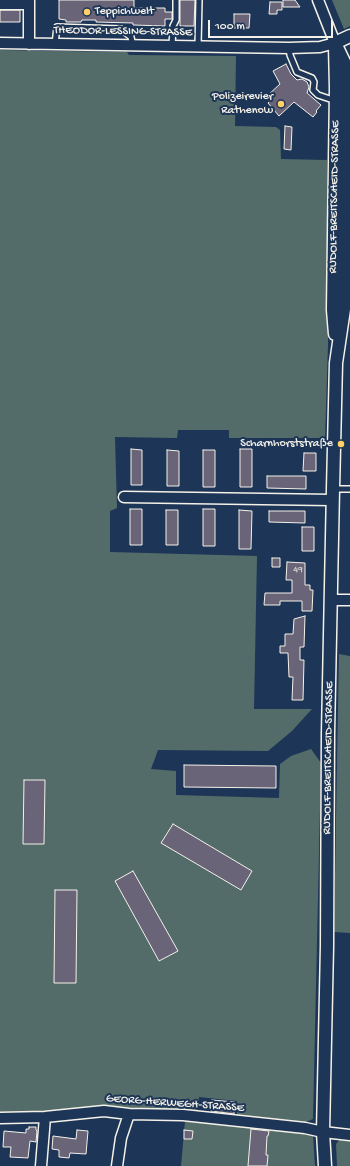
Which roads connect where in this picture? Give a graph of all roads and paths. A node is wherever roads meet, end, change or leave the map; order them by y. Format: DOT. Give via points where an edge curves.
graph roads {
  1 [pos="176,0"];
  2 [pos="199,0"];
  3 [pos="318,0"];
  4 [pos="29,2"];
  5 [pos="0,4"];
  6 [pos="350,36"];
  7 [pos="336,43"];
  8 [pos="0,44"];
  9 [pos="29,44"];
  10 [pos="54,44"];
  11 [pos="133,46"];
  12 [pos="172,46"];
  13 [pos="198,46"];
  14 [pos="289,48"];
  15 [pos="336,101"];
  16 [pos="337,350"];
  17 [pos="350,489"];
  18 [pos="332,494"];
  19 [pos="124,497"];
  20 [pos="331,600"];
  21 [pos="350,600"];
  22 [pos="129,1114"];
  23 [pos="45,1117"];
  24 [pos="0,1118"];
  25 [pos="323,1132"];
  26 [pos="350,1135"];
  27 [pos="41,1166"];
  28 [pos="117,1166"];
  29 [pos="325,1166"];
  1 -- 12 [label="lane"];
  2 -- 13 [label="lane"];
  3 -- 7 [label="street"];
  4 -- 5 [label="street"];
  4 -- 9 [label="street"];
  6 -- 7 [label="street"];
  7 -- 14 [label="street, THEODOR-LESSING-STRASSE" via="320,47"];
  7 -- 15 [label="street, RUDOLF-BREITSCHEID-STRASSE"];
  7 -- 16 [label="street, RUDOLF-BREITSCHEID-STRASSE" via="347,68 344,309"];
  8 -- 9 [label="street, THEODOR-LESSING-STRASSE"];
  9 -- 10 [label="street, THEODOR-LESSING-STRASSE"];
  10 -- 11 [label="street, THEODOR-LESSING-STRASSE"];
  10 -- 11 [label="lane" via="57,28 121,29 131,37"];
  11 -- 12 [label="street, THEODOR-LESSING-STRASSE"];
  12 -- 13 [label="street, THEODOR-LESSING-STRASSE"];
  13 -- 14 [label="street, THEODOR-LESSING-STRASSE"];
  14 -- 15 [label="lane" via="297,72 312,78 313,90 318,95"];
  15 -- 16 [label="street, RUDOLF-BREITSCHEID-STRASSE" via="333,310"];
  16 -- 18 [label="street, RUDOLF-BREITSCHEID-STRASSE"];
  17 -- 18 [label="lane"];
  18 -- 19 [label="street"];
  18 -- 20 [label="street, RUDOLF-BREITSCHEID-STRASSE"];
  20 -- 21 [label="street"];
  20 -- 25 [label="street, RUDOLF-BREITSCHEID-STRASSE"];
  22 -- 23 [label="street, GEORG-HERWEGH-STRASSE" via="104,1111"];
  22 -- 25 [label="street, GEORG-HERWEGH-STRASSE" via="183,1115"];
  22 -- 28 [label="street" via="121,1138"];
  23 -- 24 [label="street, GEORG-HERWEGH-STRASSE"];
  23 -- 27 [label="street"];
  25 -- 26 [label="street, GEORG-HERWEGH-STRASSE"];
  25 -- 29 [label="street, RUDOLF-BREITSCHEID-STRASSE"];
}
